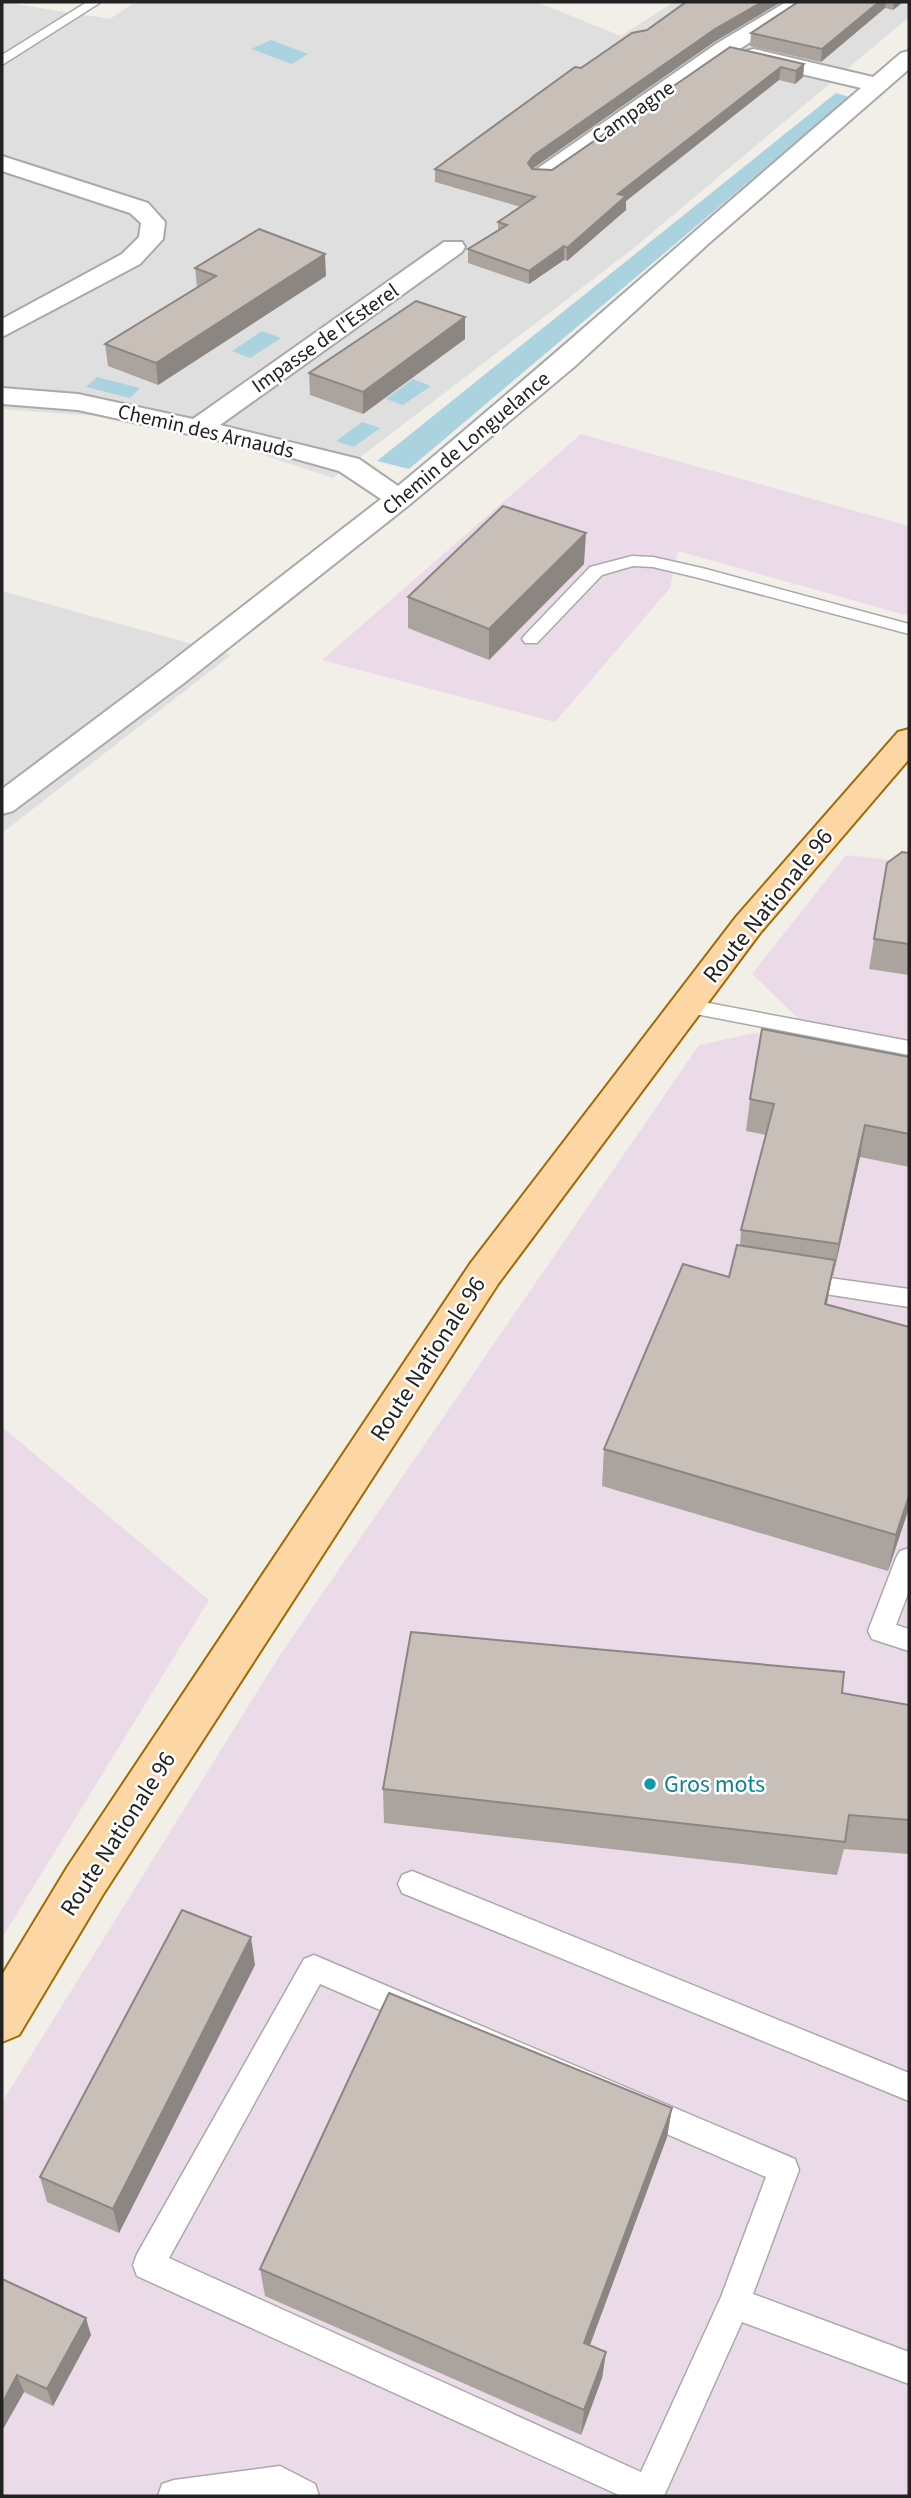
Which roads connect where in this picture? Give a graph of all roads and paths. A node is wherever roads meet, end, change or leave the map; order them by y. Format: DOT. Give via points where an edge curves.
graph roads {
  1 [pos="95,2"];
  2 [pos="801,2"];
  3 [pos="724,49"];
  4 [pos="909,58"];
  5 [pos="2,61"];
  6 [pos="877,85"];
  7 [pos="2,163"];
  8 [pos="542,176"];
  9 [pos="453,247"];
  10 [pos="2,329"];
  11 [pos="2,396"];
  12 [pos="198,428"];
  13 [pos="399,499"];
  14 [pos="909,629"];
  15 [pos="531,639"];
  16 [pos="909,739"];
  17 [pos="2,804"];
  18 [pos="687,1006"];
  19 [pos="909,1048"];
  20 [pos="778,1280"];
  21 [pos="909,1298"];
  22 [pos="909,1559"];
  23 [pos="909,1640"];
  24 [pos="412,1884"];
  25 [pos="2,2019"];
  26 [pos="909,2087"];
  27 [pos="734,2303"];
  28 [pos="909,2368"];
  29 [pos="174,2496"];
  30 [pos="303,2496"];
  1 -- 5 [label="lane"];
  2 -- 3 [label="street, Campagne"];
  3 -- 6 [label="street"];
  3 -- 8 [label="street, Campagne"];
  4 -- 6 [label="street, Chemin de Longuelance"];
  6 -- 13 [label="street, Chemin de Longuelance" via="565,361"];
  7 -- 10 [label="street" via="139,208 153,222 151,239 131,259"];
  9 -- 12 [label="street, Impasse de l'Esterel"];
  11 -- 12 [label="street, Chemin des Arnauds" via="78,402"];
  12 -- 13 [label="street, Chemin des Arnauds" via="349,465"];
  13 -- 17 [label="street, Chemin de Longuelance"];
  14 -- 15 [label="lane" via="702,573 632,561 596,571"];
  16 -- 18 [label="main road, Route Nationale 96" via="748,925"];
  18 -- 19 [label="lane"];
  18 -- 25 [label="main road, Route Nationale 96" via="485,1274 85,1881"];
  20 -- 21 [label="lane"];
  22 -- 23 [label="lane" via="881,1631"];
  24 -- 26 [label="lane"];
  27 -- 27 [label="lane" via="649,2492 148,2265 314,1968 785,2170"];
  27 -- 28 [label="lane"];
  29 -- 30 [label="lane" via="280,2482"];
}
